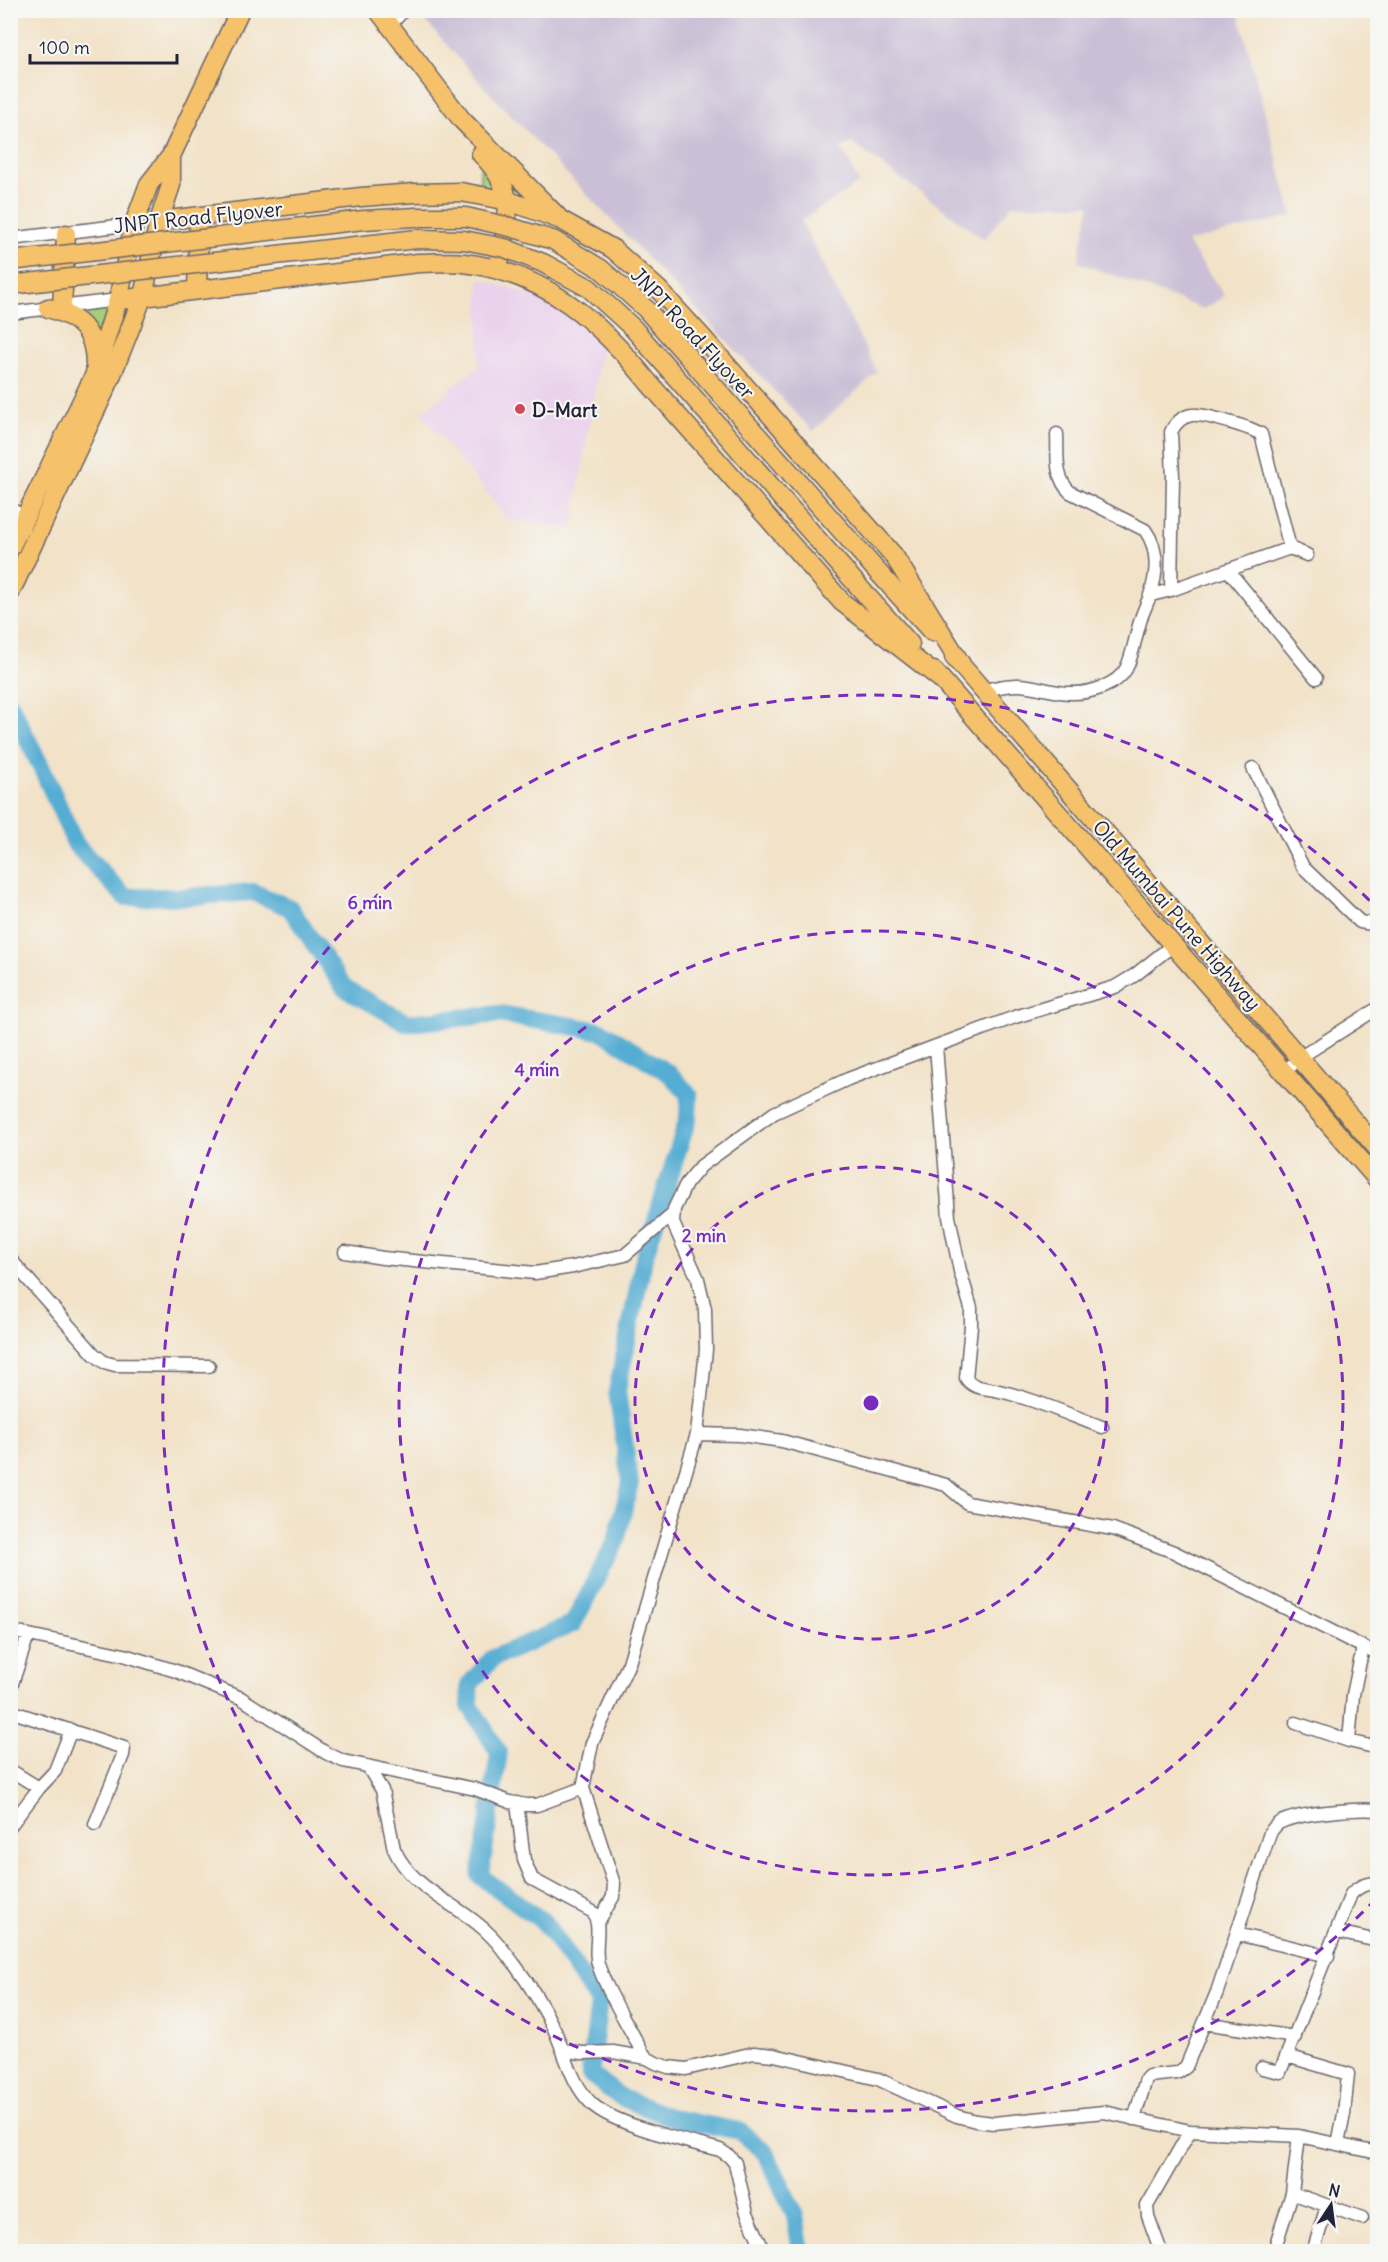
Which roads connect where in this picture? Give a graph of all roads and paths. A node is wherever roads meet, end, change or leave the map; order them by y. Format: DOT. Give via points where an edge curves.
graph roads {
  1 [pos="240,10"];
  2 [pos="378,10"];
  3 [pos="404,10"];
  4 [pos="390,26"];
  5 [pos="462,120"];
  6 [pos="171,156"];
  7 [pos="509,201"];
  8 [pos="199,217"];
  9 [pos="561,220"];
  10 [pos="159,221"];
  11 [pos="134,224"];
  12 [pos="66,234"];
  13 [pos="10,239"];
  14 [pos="10,261"];
  15 [pos="498,270"];
  16 [pos="10,285"];
  17 [pos="197,290"];
  18 [pos="142,296"];
  19 [pos="118,300"];
  20 [pos="55,307"];
  21 [pos="10,313"];
  22 [pos="94,376"];
  23 [pos="1057,434"];
  24 [pos="18,513"];
  25 [pos="10,548"];
  26 [pos="1290,548"];
  27 [pos="1307,555"];
  28 [pos="1228,570"];
  29 [pos="1171,590"];
  30 [pos="10,593"];
  31 [pos="1151,595"];
  32 [pos="961,664"];
  33 [pos="1316,678"];
  34 [pos="942,680"];
  35 [pos="983,690"];
  36 [pos="1253,768"];
  37 [pos="1377,925"];
  38 [pos="1173,945"];
  39 [pos="1377,1008"];
  40 [pos="936,1046"];
  41 [pos="1299,1058"];
  42 [pos="1284,1073"];
  43 [pos="1377,1149"];
  44 [pos="1377,1180"];
  45 [pos="669,1218"];
  46 [pos="345,1252"];
  47 [pos="10,1259"];
  48 [pos="209,1366"];
  49 [pos="1102,1426"];
  50 [pos="697,1434"];
  51 [pos="10,1631"];
  52 [pos="28,1635"];
  53 [pos="1363,1647"];
  54 [pos="1377,1653"];
  55 [pos="10,1690"];
  56 [pos="10,1711"];
  57 [pos="1296,1723"];
  58 [pos="71,1730"];
  59 [pos="1349,1741"];
  60 [pos="1377,1748"];
  61 [pos="368,1767"];
  62 [pos="10,1770"];
  63 [pos="39,1788"];
  64 [pos="583,1788"];
  65 [pos="513,1802"];
  66 [pos="1377,1810"];
  67 [pos="95,1824"];
  68 [pos="10,1826"];
  69 [pos="1377,1883"];
  70 [pos="597,1924"];
  71 [pos="1337,1932"];
  72 [pos="1237,1934"];
  73 [pos="1377,1941"];
  74 [pos="1328,1956"];
  75 [pos="1204,2023"];
  76 [pos="1295,2037"];
  77 [pos="563,2050"];
  78 [pos="1287,2056"];
  79 [pos="647,2058"];
  80 [pos="1262,2068"];
  81 [pos="1134,2119"];
  82 [pos="1190,2131"];
  83 [pos="1299,2136"];
  84 [pos="1338,2144"];
  85 [pos="1377,2153"];
  86 [pos="1292,2193"];
  87 [pos="1327,2206"];
  88 [pos="1362,2217"];
  89 [pos="1276,2244"];
  90 [pos="1161,2249"];
  91 [pos="764,2252"];
  92 [pos="1313,2252"];
  1 -- 6 [label="highway"];
  2 -- 4 [label="highway"];
  3 -- 4 [label="street"];
  4 -- 5 [label="highway"];
  5 -- 7 [label="highway" via="466,139 502,180"];
  5 -- 9 [label="highway"];
  6 -- 10 [label="highway" via="171,185"];
  6 -- 11 [label="highway" via="149,184"];
  7 -- 8 [label="highway" via="461,192 415,193"];
  7 -- 9 [label="highway"];
  7 -- 15 [label="highway"];
  8 -- 10 [label="highway"];
  8 -- 17 [label="highway"];
  9 -- 32 [label="highway" via="613,249 659,290 702,337 894,556"];
  10 -- 18 [label="highway"];
  11 -- 12 [label="street"];
  11 -- 19 [label="highway"];
  12 -- 13 [label="street"];
  12 -- 20 [label="highway"];
  14 -- 32 [label="highway, JNPT Road Flyover, bridge" via="416,217 466,217 553,240 601,269 646,309"];
  15 -- 17 [label="highway" via="463,263 417,263"];
  15 -- 34 [label="highway" via="535,284 576,308 620,347 842,602"];
  16 -- 34 [label="highway, JNPT Road Flyover, bridge" via="417,239 464,240 505,248 543,263 589,288 633,328"];
  17 -- 18 [label="highway"];
  18 -- 19 [label="highway"];
  18 -- 30 [label="highway" via="109,382"];
  19 -- 20 [label="street"];
  19 -- 22 [label="highway"];
  20 -- 21 [label="street"];
  20 -- 22 [label="highway" via="86,330 93,346"];
  22 -- 24 [label="highway"];
  23 -- 31 [label="street" via="1058,475 1062,484 1070,492 1145,530 1152,540 1156,564"];
  24 -- 25 [label="highway"];
  26 -- 27 [label="street"];
  26 -- 28 [label="street"];
  26 -- 29 [label="street" via="1261,435 1250,428 1194,414 1181,419 1171,432"];
  28 -- 29 [label="street"];
  28 -- 33 [label="street"];
  29 -- 31 [label="street"];
  31 -- 35 [label="street" via="1119,679 1073,693 1017,685"];
  32 -- 35 [label="highway, Old Mumbai Pune Highway"];
  34 -- 38 [label="highway, Old Mumbai Pune Highway"];
  35 -- 41 [label="highway, Old Mumbai Pune Highway"];
  36 -- 37 [label="street" via="1303,867 1360,922"];
  38 -- 40 [label="street" via="1115,987"];
  38 -- 42 [label="highway, Old Mumbai Pune Highway"];
  39 -- 41 [label="street"];
  40 -- 45 [label="street" via="848,1079 774,1113 701,1166 686,1184"];
  40 -- 49 [label="street" via="949,1216 971,1308 966,1377 976,1386 1016,1395"];
  41 -- 42 [label="street"];
  41 -- 43 [label="highway, Old Mumbai Pune Highway"];
  42 -- 44 [label="highway, Old Mumbai Pune Highway"];
  45 -- 46 [label="street" via="625,1254 535,1273"];
  45 -- 50 [label="street" via="698,1279 705,1309 706,1350"];
  47 -- 48 [label="street" via="104,1362"];
  50 -- 53 [label="street" via="782,1441 946,1485 967,1503 1113,1529 1174,1552"];
  50 -- 64 [label="street" via="629,1663 592,1743"];
  51 -- 52 [label="street"];
  52 -- 55 [label="street"];
  52 -- 61 [label="street" via="124,1654 176,1671 241,1698 326,1754"];
  53 -- 54 [label="street"];
  53 -- 59 [label="street"];
  56 -- 58 [label="street"];
  57 -- 59 [label="street"];
  58 -- 63 [label="street" via="60,1762"];
  58 -- 67 [label="street" via="124,1748"];
  59 -- 60 [label="street"];
  61 -- 65 [label="street" via="475,1789"];
  61 -- 77 [label="street" via="382,1790 394,1849 402,1864 422,1886 488,1932 540,2002"];
  62 -- 63 [label="street"];
  63 -- 68 [label="street"];
  64 -- 65 [label="street" via="537,1805"];
  64 -- 70 [label="street" via="614,1884 613,1897"];
  65 -- 70 [label="street" via="524,1860 532,1879 589,1909"];
  66 -- 72 [label="street" via="1301,1817 1279,1823 1269,1833"];
  69 -- 71 [label="street" via="1359,1887 1351,1894"];
  70 -- 79 [label="street" via="598,1967"];
  71 -- 73 [label="street"];
  71 -- 74 [label="street"];
  72 -- 74 [label="street"];
  72 -- 75 [label="street"];
  74 -- 76 [label="street"];
  75 -- 76 [label="street"];
  75 -- 81 [label="street" via="1183,2070 1153,2074 1146,2079"];
  76 -- 78 [label="street"];
  77 -- 79 [label="street"];
  77 -- 91 [label="street" via="574,2078 592,2104 613,2119 729,2156 735,2163 747,2212"];
  78 -- 80 [label="street" via="1280,2072"];
  78 -- 84 [label="street" via="1348,2074"];
  79 -- 81 [label="street" via="686,2069 754,2054 774,2055 878,2079 976,2121 1036,2120 1094,2111"];
  81 -- 82 [label="street"];
  82 -- 83 [label="street"];
  82 -- 90 [label="street" via="1148,2206"];
  83 -- 84 [label="street"];
  83 -- 86 [label="street"];
  84 -- 85 [label="street"];
  86 -- 87 [label="street"];
  86 -- 89 [label="street"];
  87 -- 88 [label="street"];
  87 -- 92 [label="street"];
}
